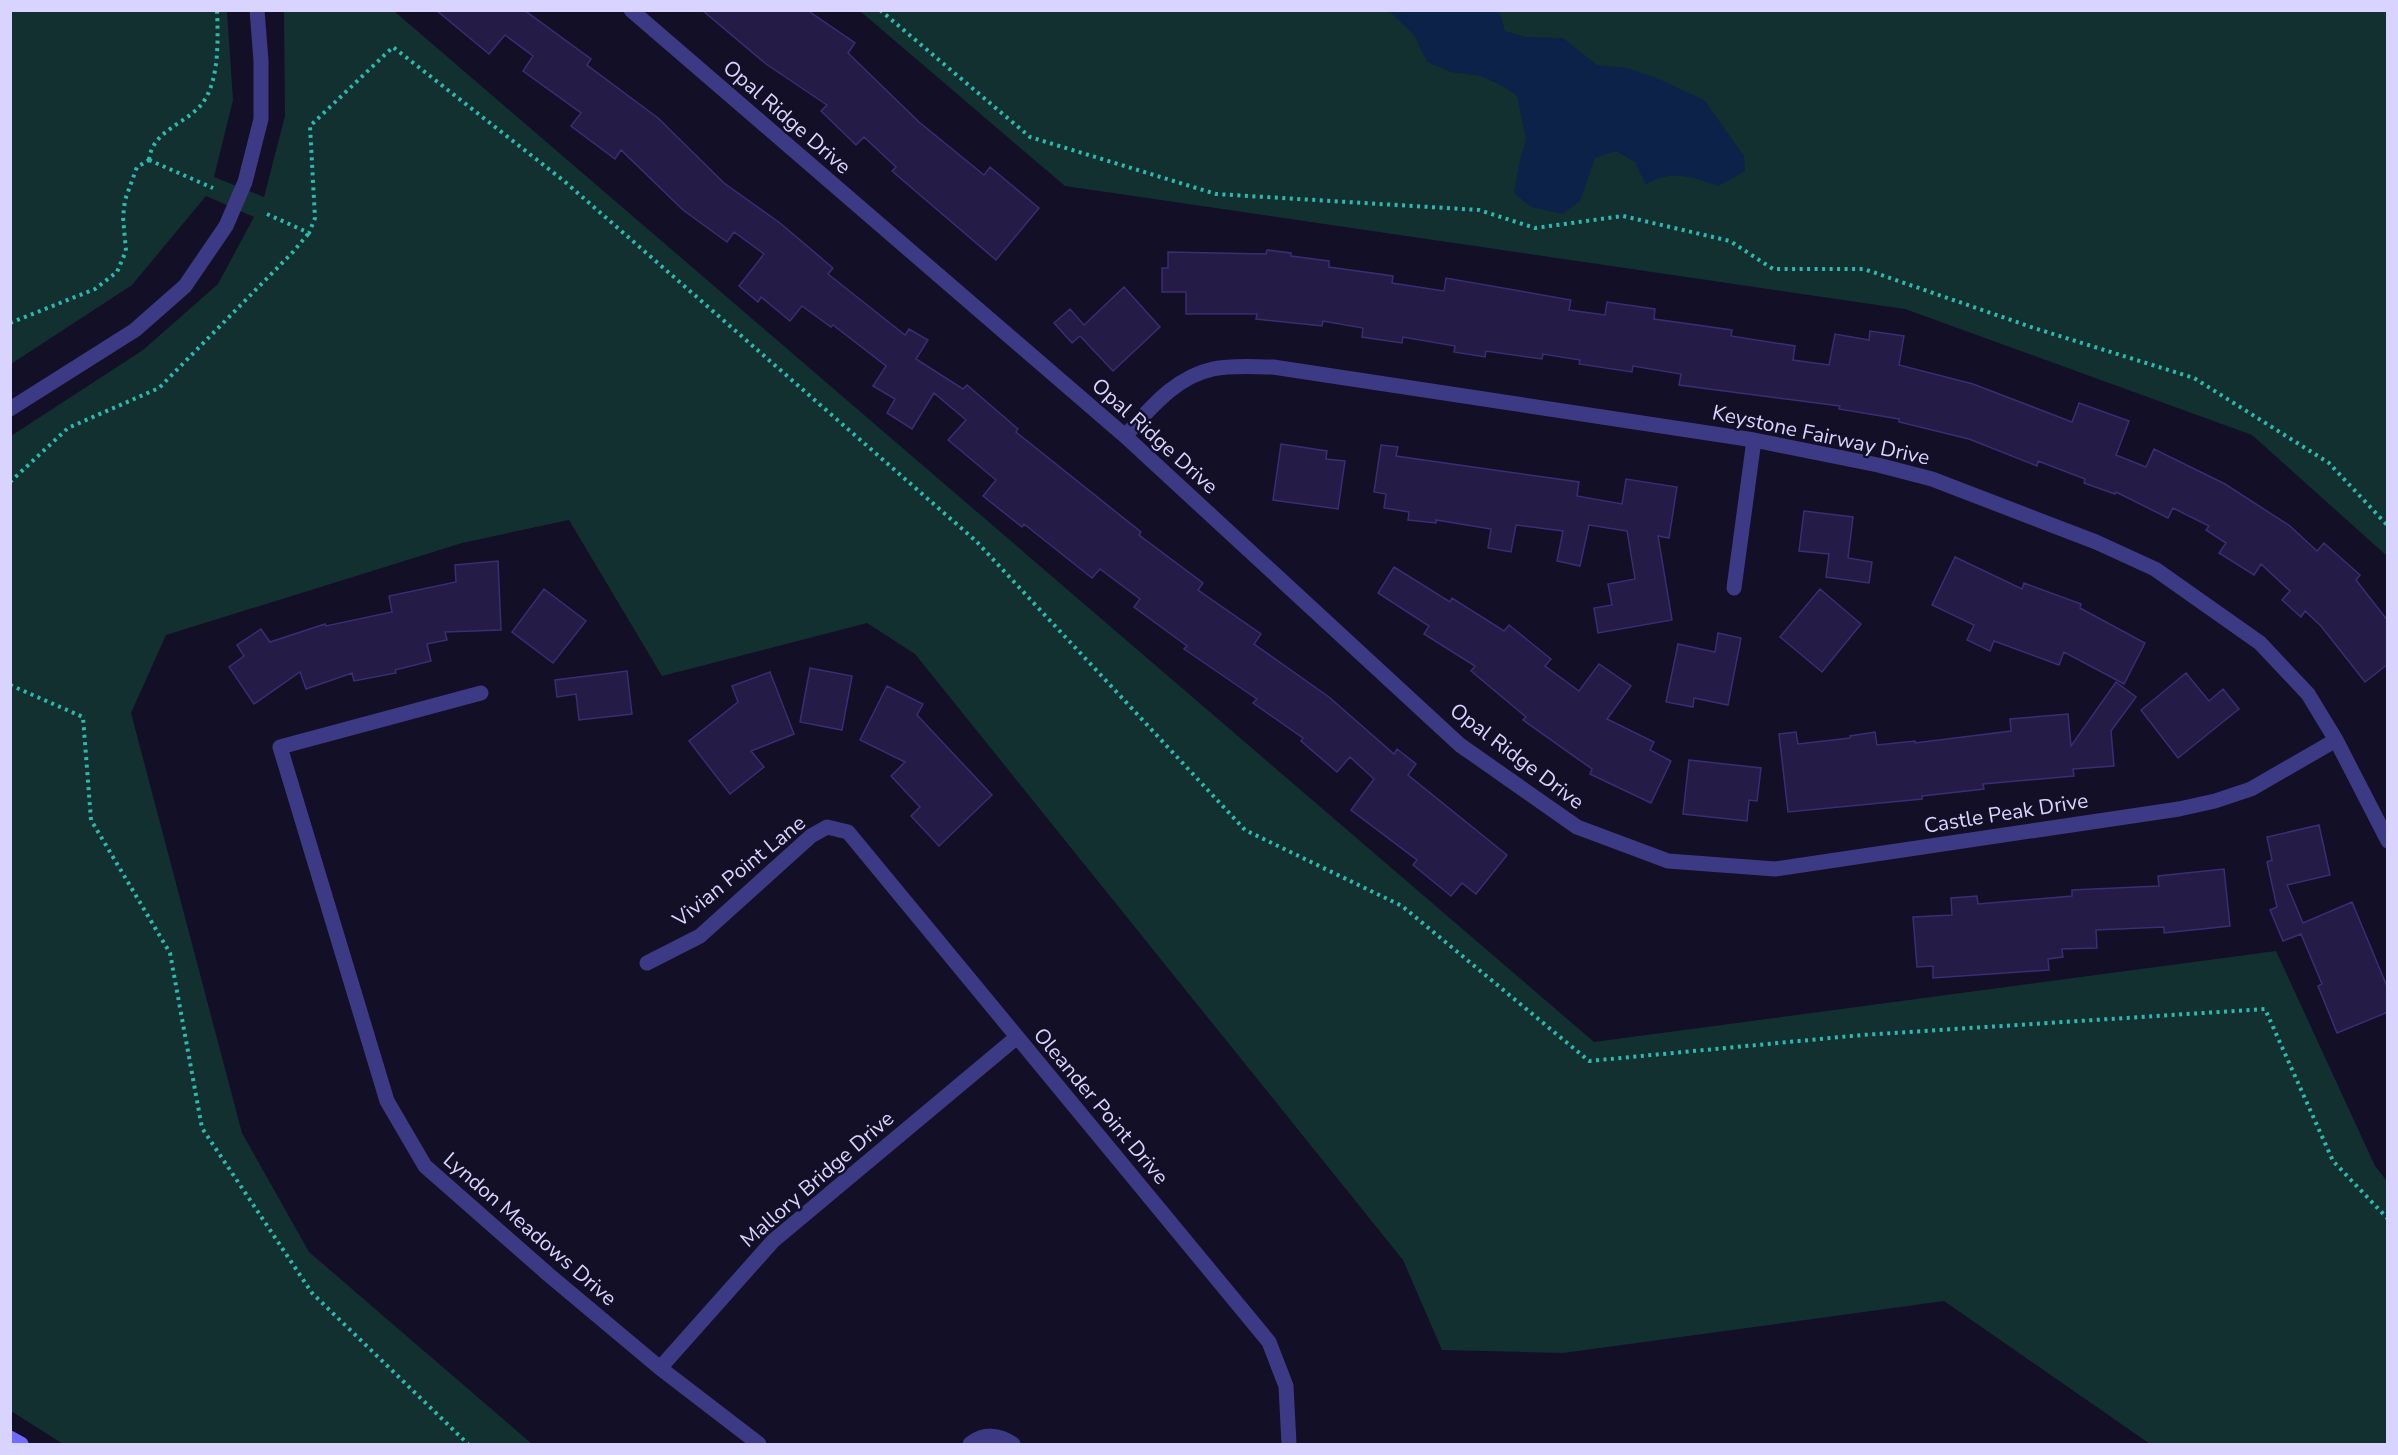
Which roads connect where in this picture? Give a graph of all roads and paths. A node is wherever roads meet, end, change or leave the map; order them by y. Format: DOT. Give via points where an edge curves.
graph roads {
  1 [pos="217,10"];
  2 [pos="257,10"];
  3 [pos="632,10"];
  4 [pos="880,10"];
  5 [pos="149,159"];
  6 [pos="213,188"];
  7 [pos="267,214"];
  8 [pos="309,232"];
  9 [pos="10,323"];
  10 [pos="10,410"];
  11 [pos="1125,436"];
  12 [pos="1754,440"];
  13 [pos="10,482"];
  14 [pos="2388,526"];
  15 [pos="1734,588"];
  16 [pos="10,685"];
  17 [pos="481,693"];
  18 [pos="2336,740"];
  19 [pos="827,827"];
  20 [pos="2388,841"];
  21 [pos="1668,861"];
  22 [pos="646,963"];
  23 [pos="1017,1037"];
  24 [pos="2388,1219"];
  25 [pos="660,1368"];
  26 [pos="10,1438"];
  27 [pos="21,1444"];
  28 [pos="468,1444"];
  29 [pos="759,1444"];
  30 [pos="970,1444"];
  31 [pos="1013,1444"];
  32 [pos="1289,1444"];
  1 -- 5 [label="path" via="214,70 207,96 157,140"];
  2 -- 10 [label="street" via="261,119 245,182 226,226 185,286 135,330"];
  3 -- 11 [label="street, Opal Ridge Drive"];
  4 -- 14 [label="path" via="1030,137 1216,194 1479,210 1535,228 1623,216 1730,241 1773,269 1864,269 2194,378 2329,463"];
  5 -- 6 [label="path"];
  5 -- 9 [label="path" via="137,167 125,200 126,251 117,272 95,290"];
  7 -- 8 [label="path"];
  8 -- 13 [label="path" via="159,388 68,428"];
  8 -- 24 [label="path" via="315,218 310,126 393,47 564,181 976,541 1245,830 1402,906 1589,1061 1862,1035 2265,1009 2333,1161"];
  11 -- 12 [label="street, Keystone Fairway Drive" via="1162,396 1185,379 1212,369 1273,367"];
  11 -- 21 [label="street, Opal Ridge Drive" via="1460,745 1577,827"];
  12 -- 15 [label="street"];
  12 -- 18 [label="street, Keystone Fairway Drive" via="1932,479 2156,569 2260,643 2308,694"];
  16 -- 28 [label="path" via="83,717 91,819 170,953 202,1128 312,1293"];
  17 -- 25 [label="street, Lyndon Meadows Drive" via="280,747 387,1101 425,1166"];
  18 -- 20 [label="street, Keystone Fairway Drive"];
  18 -- 21 [label="street, Castle Peak Drive" via="2251,789 2179,808 1775,869"];
  19 -- 22 [label="street, Vivian Point Lane" via="700,936"];
  19 -- 23 [label="street, Oleander Point Drive" via="848,832"];
  23 -- 25 [label="street, Mallory Bridge Drive" via="773,1241"];
  23 -- 32 [label="street, Oleander Point Drive" via="1269,1342 1286,1386"];
  25 -- 29 [label="street, Lyndon Meadows Drive"];
  26 -- 27 [label="main road"];
  30 -- 31 [label="street" via="978,1438 996,1436"];
}
